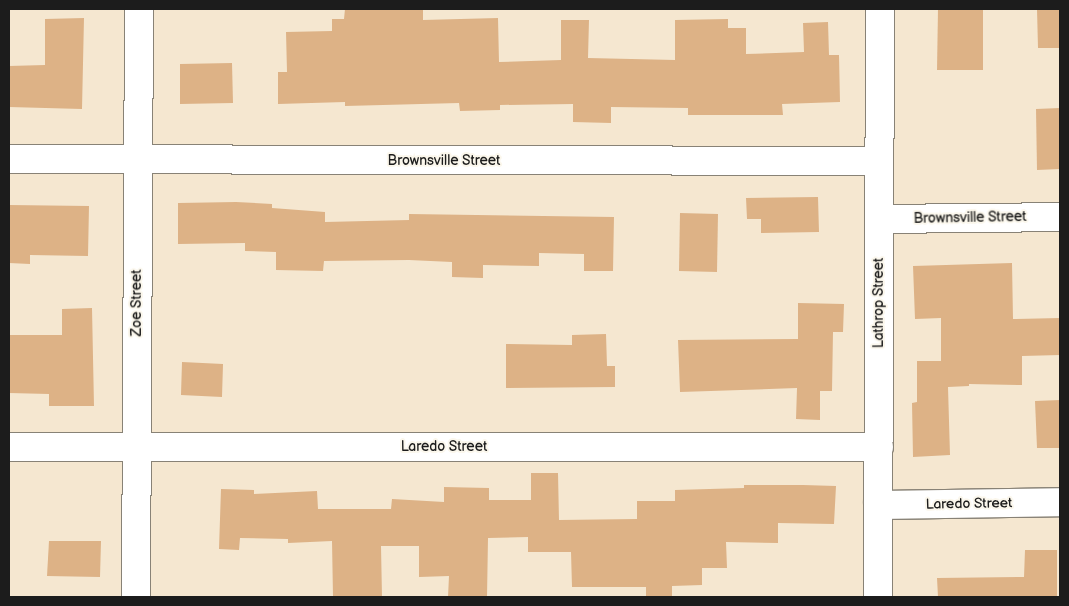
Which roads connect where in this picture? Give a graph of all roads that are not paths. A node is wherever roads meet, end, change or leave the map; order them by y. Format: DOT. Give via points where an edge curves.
graph roads {
  1 [pos="139,9"];
  2 [pos="880,9"];
  3 [pos="9,159"];
  4 [pos="138,160"];
  5 [pos="879,161"];
  6 [pos="1060,217"];
  7 [pos="879,220"];
  8 [pos="9,447"];
  9 [pos="137,447"];
  10 [pos="878,447"];
  11 [pos="1060,502"];
  12 [pos="878,505"];
  13 [pos="136,597"];
  14 [pos="878,597"];
  1 -- 4 [label="street, Zoe Street"];
  2 -- 5 [label="street, Lathrop Street"];
  3 -- 4 [label="street, Brownsville Street"];
  4 -- 5 [label="street, Brownsville Street"];
  4 -- 9 [label="street, Zoe Street"];
  5 -- 7 [label="street, Lathrop Street"];
  6 -- 7 [label="street, Brownsville Street"];
  7 -- 10 [label="street, Lathrop Street"];
  8 -- 9 [label="street, Laredo Street"];
  9 -- 10 [label="street, Laredo Street"];
  9 -- 13 [label="street, Zoe Street"];
  10 -- 12 [label="street, Lathrop Street"];
  11 -- 12 [label="street, Laredo Street"];
  12 -- 14 [label="street, Lathrop Street"];
}
